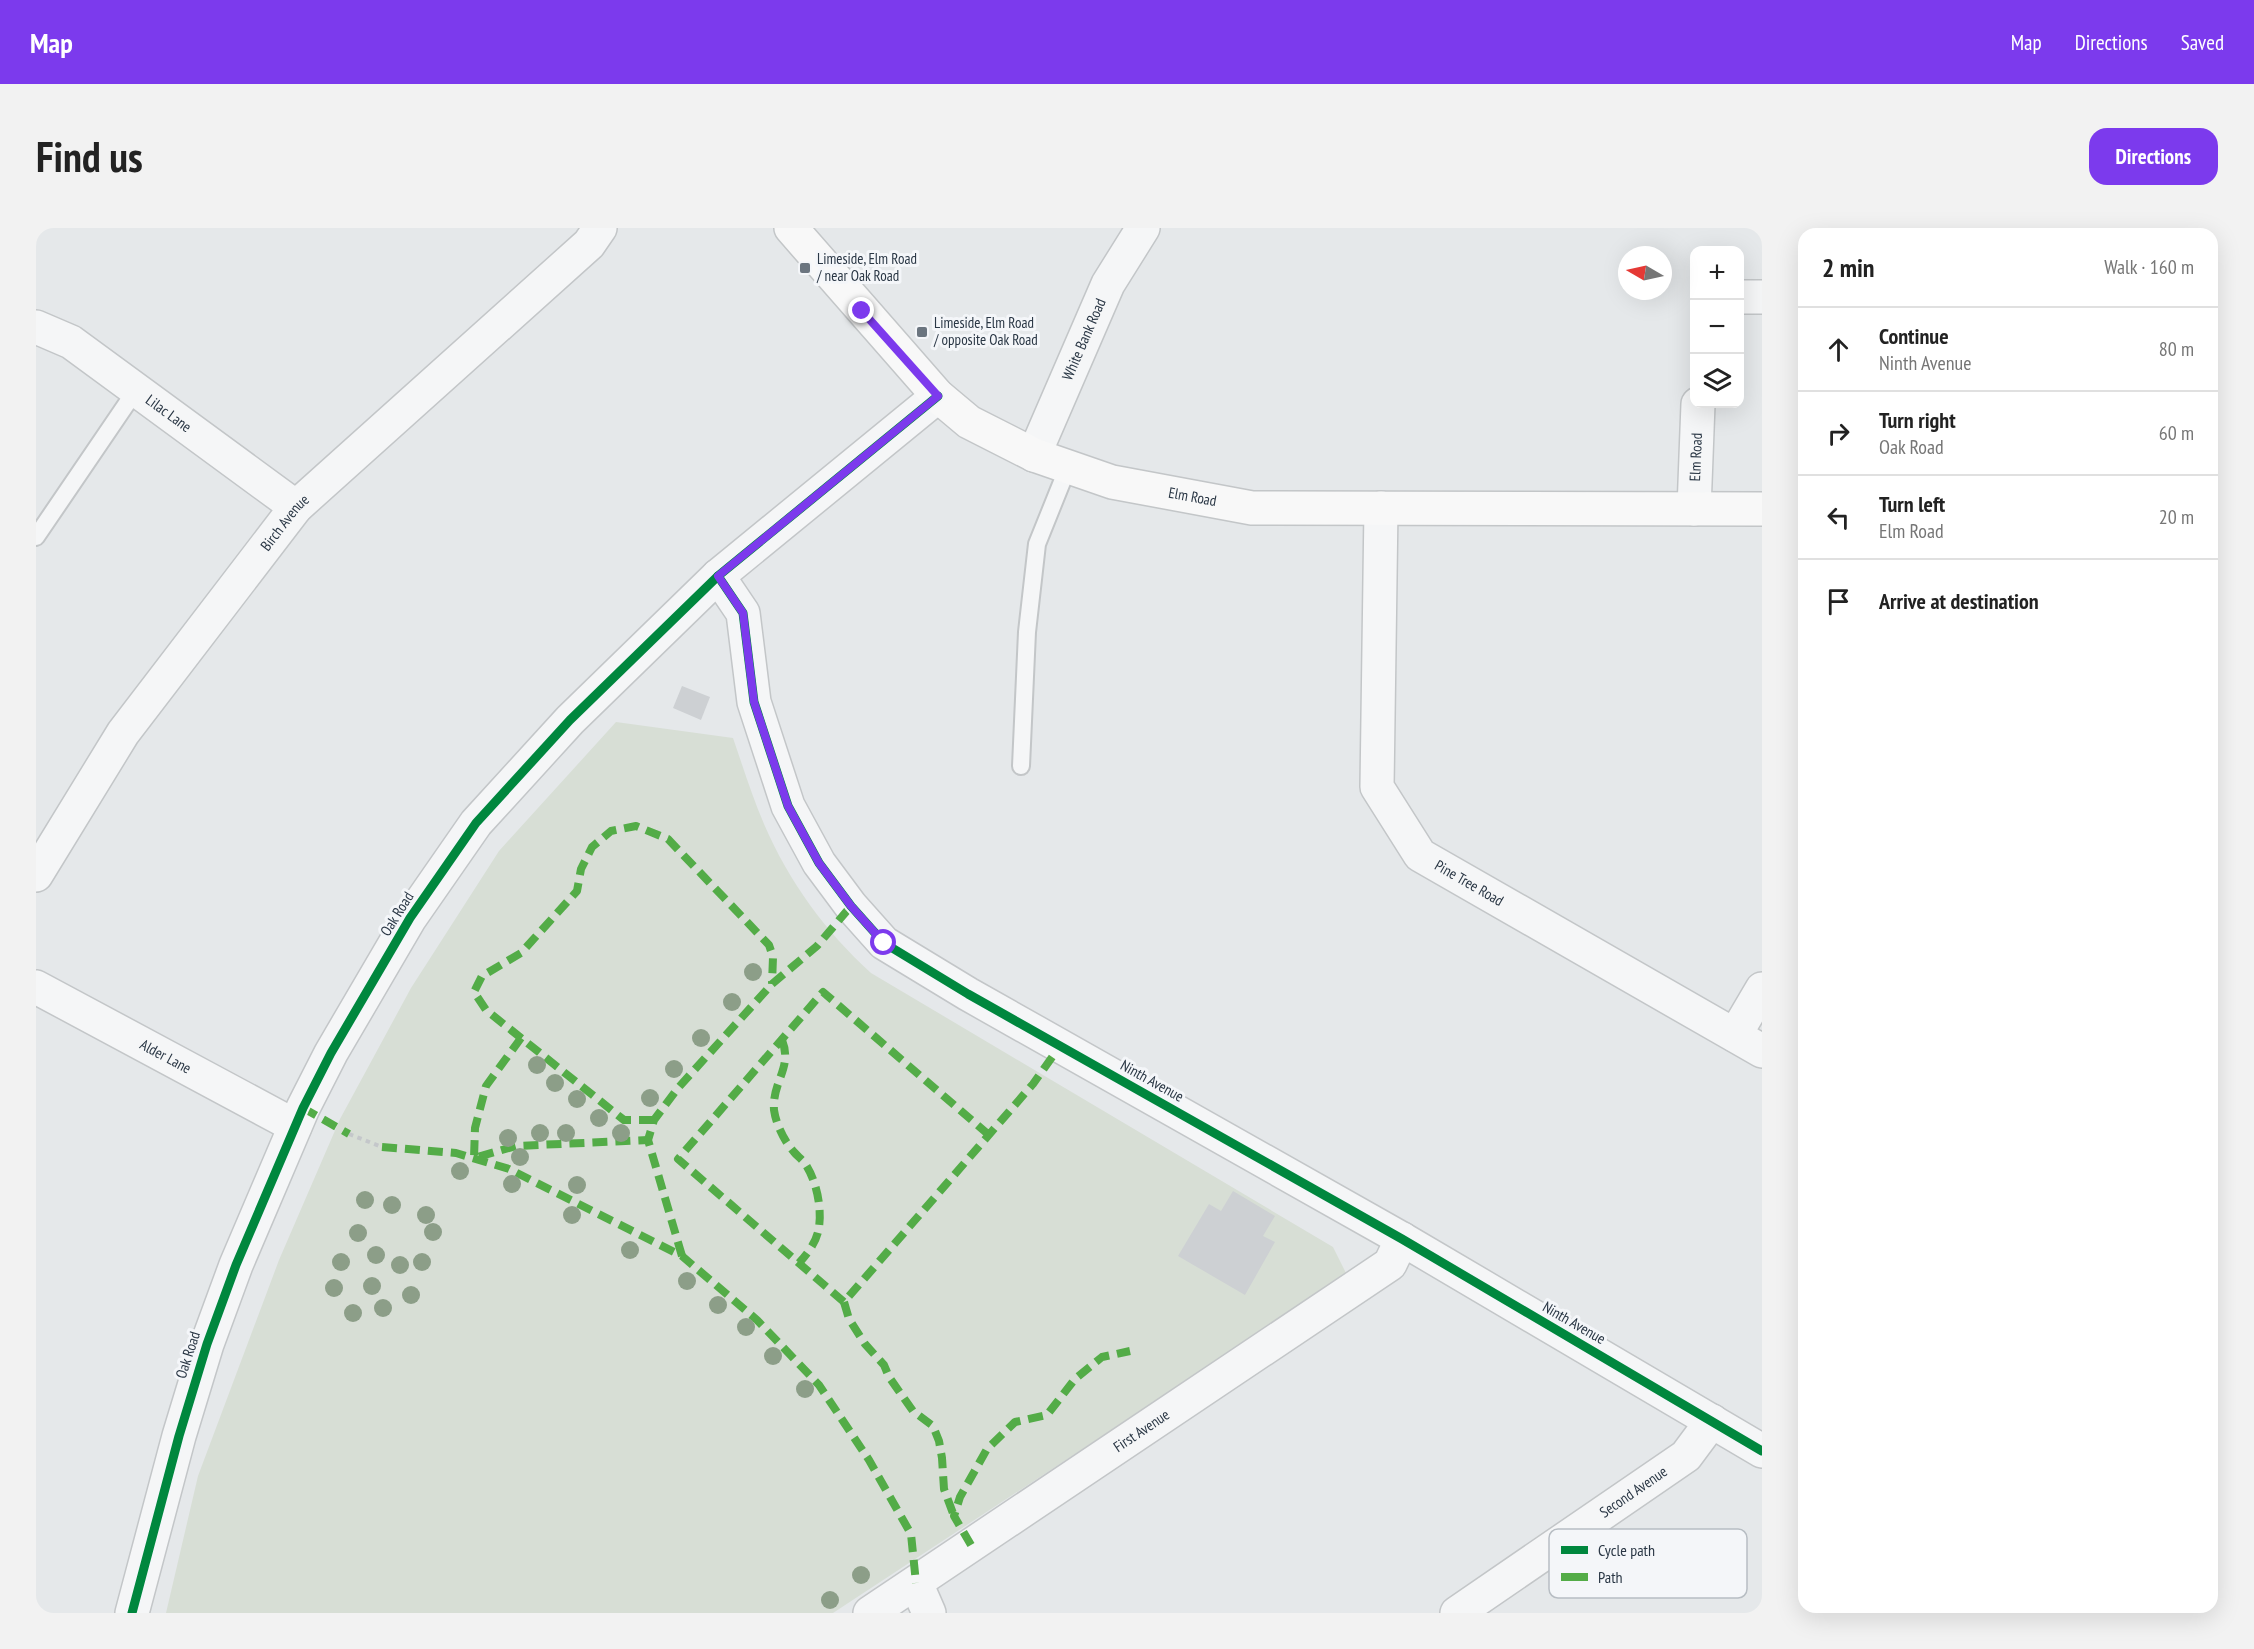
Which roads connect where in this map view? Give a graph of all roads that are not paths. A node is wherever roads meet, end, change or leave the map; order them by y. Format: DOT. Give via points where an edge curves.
graph roads {
  1 [pos="600,228"];
  2 [pos="791,228"];
  3 [pos="1143,228"];
  4 [pos="1744,297"];
  5 [pos="1762,297"];
  6 [pos="36,327"];
  7 [pos="136,390"];
  8 [pos="938,396"];
  9 [pos="1698,408"];
  10 [pos="1034,455"];
  11 [pos="1068,467"];
  12 [pos="296,507"];
  13 [pos="1381,508"];
  14 [pos="1694,509"];
  15 [pos="1762,509"];
  16 [pos="36,537"];
  17 [pos="718,576"];
  18 [pos="1021,766"];
  19 [pos="36,875"];
  20 [pos="36,987"];
  21 [pos="1762,989"];
  22 [pos="1749,1043"];
  23 [pos="295,1126"];
  24 [pos="1402,1239"];
  25 [pos="1712,1421"];
  26 [pos="1762,1451"];
  27 [pos="1580,1529"];
  28 [pos="1549,1550"];
  29 [pos="916,1583"];
  30 [pos="132,1613"];
  31 [pos="870,1613"];
  32 [pos="929,1613"];
  33 [pos="1457,1613"];
  1 -- 12 [label="street, Birch Avenue" via="589,244"];
  2 -- 8 [label="street, Elm Road"];
  3 -- 10 [label="street, White Bank Road" via="1108,284"];
  4 -- 5 [label="street"];
  6 -- 7 [label="street, Lilac Lane" via="70,342"];
  7 -- 12 [label="street, Lilac Lane"];
  7 -- 16 [label="lane"];
  8 -- 10 [label="street, Elm Road" via="969,422"];
  8 -- 17 [label="street, Oak Road"];
  9 -- 14 [label="street, Elm Road"];
  10 -- 11 [label="street, Elm Road"];
  11 -- 13 [label="street, Elm Road" via="1112,482 1252,508"];
  11 -- 18 [label="lane" via="1037,544 1027,632"];
  12 -- 19 [label="street, Birch Avenue" via="123,733"];
  13 -- 14 [label="street, Elm Road"];
  13 -- 22 [label="street, Pine Tree Road" via="1377,787 1420,855"];
  14 -- 15 [label="street, Elm Road"];
  17 -- 23 [label="street, Oak Road" via="570,720 476,823 410,918 331,1053"];
  17 -- 24 [label="street, Ninth Avenue" via="743,613 754,702 788,806 819,863 884,943"];
  20 -- 23 [label="street, Alder Lane"];
  21 -- 22 [label="street, Pine Tree Road"];
  23 -- 30 [label="street, Oak Road" via="240,1254 207,1344"];
  24 -- 25 [label="street, Ninth Avenue"];
  24 -- 29 [label="street, First Avenue" via="1390,1264"];
  25 -- 26 [label="street, Ninth Avenue"];
  25 -- 27 [label="street, Second Avenue" via="1686,1456"];
  28 -- 33 [label="street, Second Avenue"];
  29 -- 31 [label="street, First Avenue"];
  29 -- 32 [label="street"];
}
